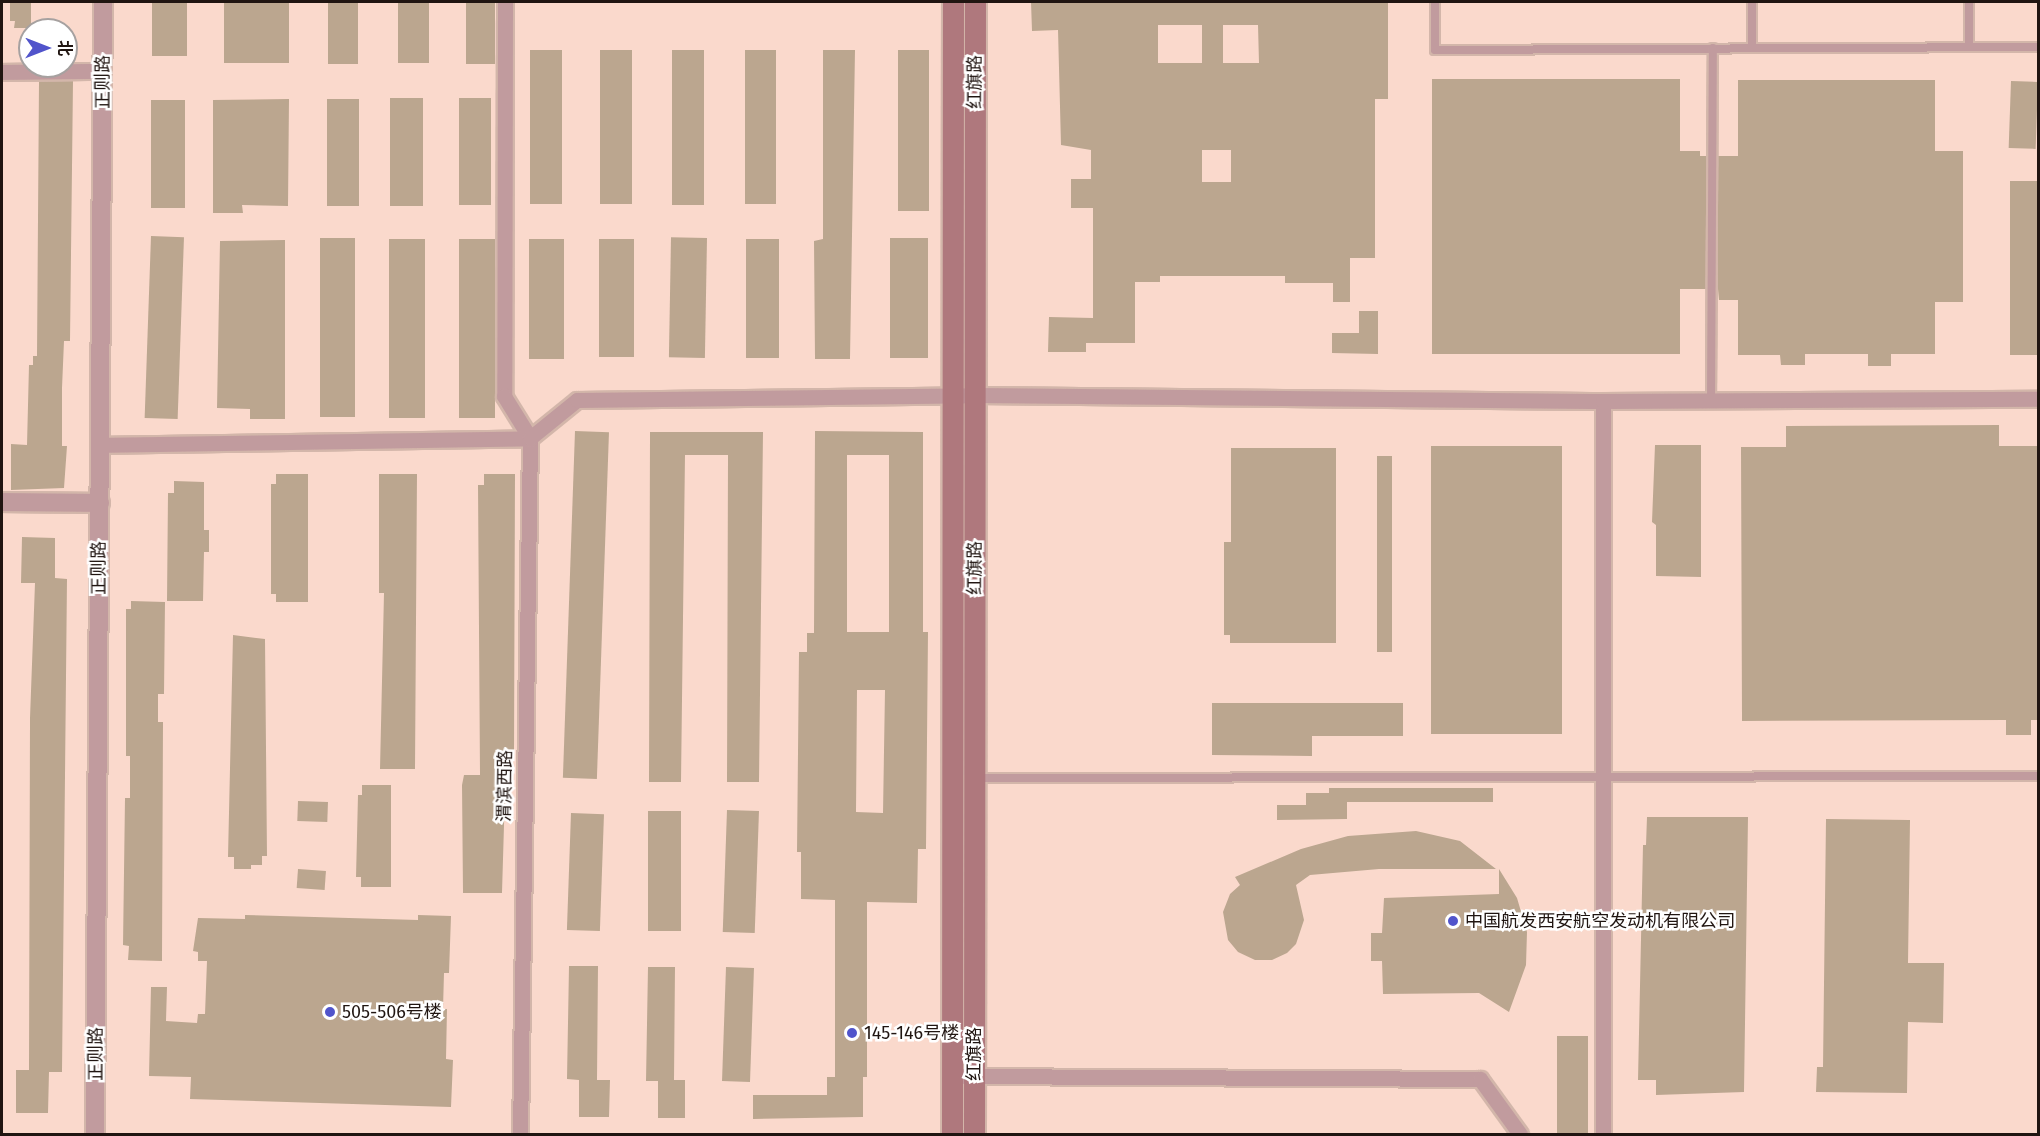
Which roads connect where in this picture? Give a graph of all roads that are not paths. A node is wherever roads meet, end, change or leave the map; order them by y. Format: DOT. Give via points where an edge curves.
graph roads {
  1 [pos="104,2"];
  2 [pos="505,2"];
  3 [pos="953,2"];
  4 [pos="975,2"];
  5 [pos="1435,2"];
  6 [pos="1752,2"];
  7 [pos="1969,2"];
  8 [pos="1969,47"];
  9 [pos="2038,47"];
  10 [pos="1713,48"];
  11 [pos="1752,48"];
  12 [pos="103,71"];
  13 [pos="2,72"];
  14 [pos="975,394"];
  15 [pos="952,397"];
  16 [pos="2038,399"];
  17 [pos="1602,401"];
  18 [pos="1711,401"];
  19 [pos="530,438"];
  20 [pos="100,445"];
  21 [pos="2,502"];
  22 [pos="100,502"];
  23 [pos="2038,776"];
  24 [pos="975,778"];
  25 [pos="1602,778"];
  26 [pos="952,1076"];
  27 [pos="974,1076"];
  28 [pos="95,1134"];
  29 [pos="520,1134"];
  30 [pos="952,1134"];
  31 [pos="974,1134"];
  32 [pos="1520,1134"];
  33 [pos="1602,1134"];
  1 -- 12 [label="street, 正则路"];
  2 -- 19 [label="street" via="504,396"];
  3 -- 15 [label="main road, 红旗路"];
  4 -- 14 [label="main road, 红旗路"];
  5 -- 10 [label="lane" via="1435,50"];
  6 -- 11 [label="lane"];
  7 -- 8 [label="lane"];
  8 -- 9 [label="lane"];
  8 -- 11 [label="lane"];
  10 -- 11 [label="lane"];
  10 -- 18 [label="lane"];
  12 -- 13 [label="street"];
  12 -- 20 [label="street, 正则路"];
  14 -- 15 [label="street"];
  14 -- 17 [label="street"];
  14 -- 24 [label="main road, 红旗路"];
  15 -- 19 [label="street" via="577,400"];
  15 -- 26 [label="main road, 红旗路"];
  16 -- 18 [label="street"];
  17 -- 18 [label="street"];
  17 -- 25 [label="street"];
  19 -- 20 [label="street"];
  19 -- 29 [label="street, 渭滨西路"];
  20 -- 22 [label="street, 正则路"];
  21 -- 22 [label="street"];
  22 -- 28 [label="street, 正则路"];
  23 -- 25 [label="lane"];
  24 -- 25 [label="lane"];
  24 -- 27 [label="main road, 红旗路"];
  25 -- 33 [label="street"];
  26 -- 27 [label="street"];
  26 -- 30 [label="main road, 红旗路"];
  27 -- 31 [label="main road, 红旗路"];
  27 -- 32 [label="street" via="1480,1079"];
}
